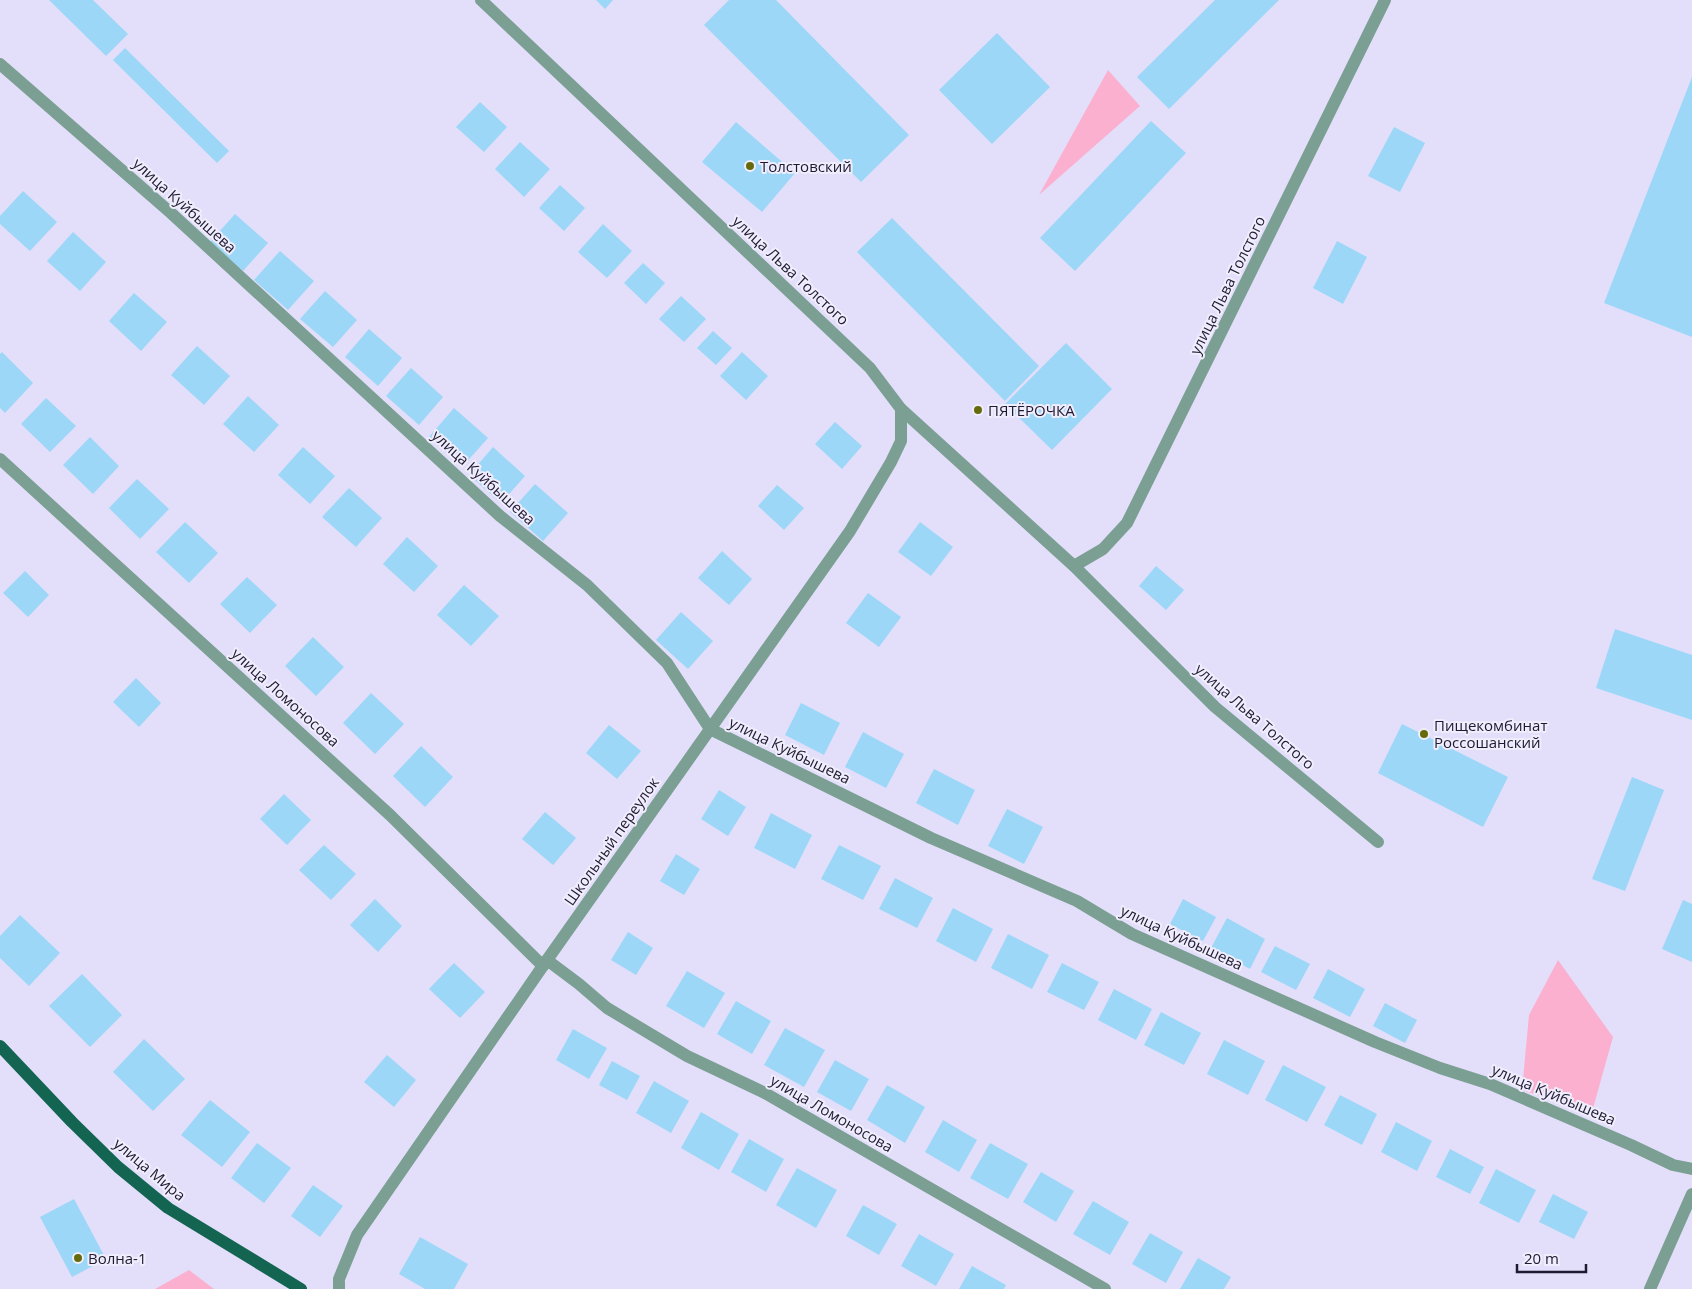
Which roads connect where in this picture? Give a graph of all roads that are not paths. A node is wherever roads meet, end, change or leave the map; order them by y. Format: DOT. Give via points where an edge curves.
graph roads {
  1 [pos="481,0"];
  2 [pos="1386,0"];
  3 [pos="0,64"];
  4 [pos="901,409"];
  5 [pos="0,459"];
  6 [pos="1074,566"];
  7 [pos="710,729"];
  8 [pos="1378,842"];
  9 [pos="545,964"];
  10 [pos="0,1046"];
  11 [pos="1692,1169"];
  12 [pos="1692,1194"];
  13 [pos="301,1289"];
  14 [pos="339,1289"];
  15 [pos="1105,1289"];
  16 [pos="1650,1289"];
  1 -- 4 [label="street, улица Льва Толстого" via="870,368"];
  2 -- 6 [label="street, улица Льва Толстого" via="1127,523 1103,548"];
  3 -- 7 [label="street, улица Куйбышева" via="171,213 500,516 587,585 668,663"];
  4 -- 6 [label="street, улица Льва Толстого"];
  4 -- 7 [label="street, Школьный переулок" via="901,441 850,531"];
  5 -- 9 [label="street, улица Ломоносова" via="390,815"];
  6 -- 8 [label="street, улица Льва Толстого" via="1215,707"];
  7 -- 9 [label="street, Школьный переулок"];
  7 -- 11 [label="street, улица Куйбышева" via="931,838 1077,901 1132,934 1375,1042 1490,1084 1673,1165"];
  9 -- 14 [label="street, Школьный переулок" via="357,1235 339,1280"];
  9 -- 15 [label="street, улица Ломоносова" via="579,984 607,1008 688,1056 764,1092"];
  10 -- 13 [label="main road, улица Мира" via="118,1167 168,1208"];
  12 -- 16 [label="street"];
}
